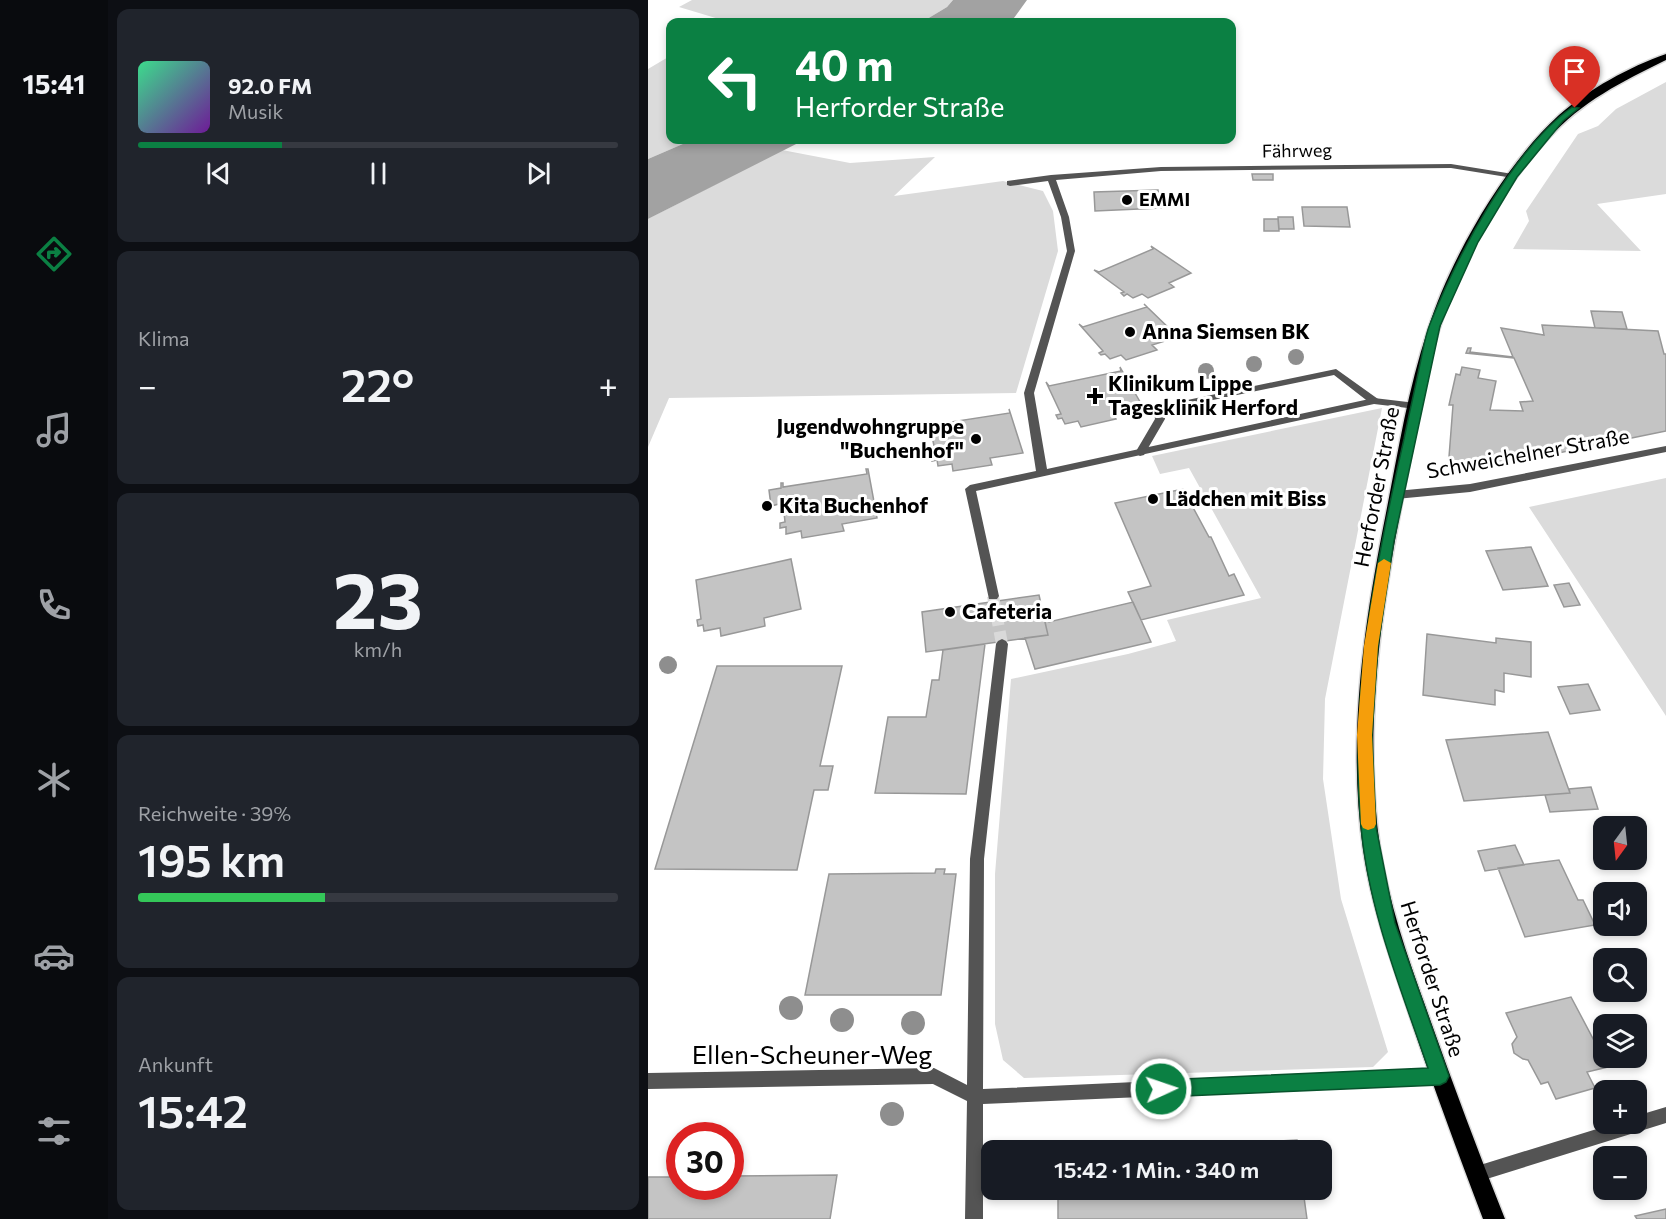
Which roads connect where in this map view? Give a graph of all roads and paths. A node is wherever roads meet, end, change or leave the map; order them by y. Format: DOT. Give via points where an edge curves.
graph roads {
  1 [pos="1666,57"];
  2 [pos="1513,176"];
  3 [pos="1051,177"];
  4 [pos="1010,183"];
  5 [pos="1374,402"];
  6 [pos="1416,406"];
  7 [pos="1666,449"];
  8 [pos="1140,453"];
  9 [pos="1042,473"];
  10 [pos="1396,495"];
  11 [pos="993,596"];
  12 [pos="1002,644"];
  13 [pos="1440,1076"];
  14 [pos="648,1081"];
  15 [pos="975,1097"];
  16 [pos="1666,1115"];
  17 [pos="1477,1174"];
  18 [pos="974,1219"];
  19 [pos="1494,1219"];
  1 -- 2 [label="main road, Herforder Straße" via="1626,76 1560,119"];
  2 -- 3 [label="street, Fährweg" via="1450,166 1161,169"];
  2 -- 6 [label="main road, Herforder Straße" via="1473,242 1434,326"];
  3 -- 4 [label="street, Fährweg"];
  3 -- 9 [label="street" via="1065,217 1071,251 1029,393"];
  5 -- 6 [label="street"];
  5 -- 8 [label="street"];
  5 -- 8 [label="street" via="1336,372 1158,408 1160,419"];
  6 -- 10 [label="main road, Herforder Straße"];
  7 -- 10 [label="street, Schweichelner Straße" via="1470,488"];
  8 -- 9 [label="street"];
  9 -- 11 [label="street" via="970,489"];
  10 -- 13 [label="main road, Herforder Straße" via="1371,646 1364,735 1369,827 1387,923"];
  12 -- 15 [label="street" via="976,859"];
  13 -- 15 [label="street, Ellen-Scheuner-Weg"];
  13 -- 17 [label="main road, Herforder Straße"];
  14 -- 15 [label="street, Ellen-Scheuner-Weg" via="934,1076"];
  15 -- 18 [label="street"];
  16 -- 17 [label="street"];
  17 -- 19 [label="main road, Herforder Straße"];
}
